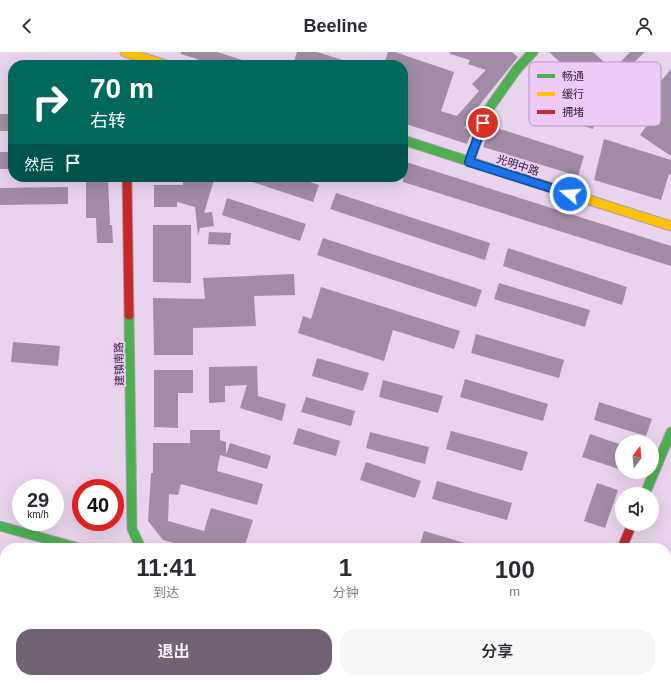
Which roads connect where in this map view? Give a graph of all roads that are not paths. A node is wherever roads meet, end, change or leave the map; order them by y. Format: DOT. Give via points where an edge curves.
graph roads {
  1 [pos="125,52"];
  2 [pos="533,52"];
  3 [pos="150,60"];
  4 [pos="408,142"];
  5 [pos="469,162"];
  6 [pos="127,182"];
  7 [pos="671,226"];
  8 [pos="671,432"];
  9 [pos="648,487"];
  10 [pos="0,526"];
  11 [pos="629,531"];
  12 [pos="61,543"];
  13 [pos="139,543"];
  14 [pos="624,543"];
  1 -- 3 [label="street"];
  2 -- 5 [label="street" via="517,69 488,110"];
  4 -- 5 [label="street, 光明中路"];
  5 -- 7 [label="street, 光明中路"];
  6 -- 13 [label="street, 建镇南路" via="132,529"];
  8 -- 9 [label="street"];
  10 -- 12 [label="street"];
  11 -- 14 [label="street"];
}
